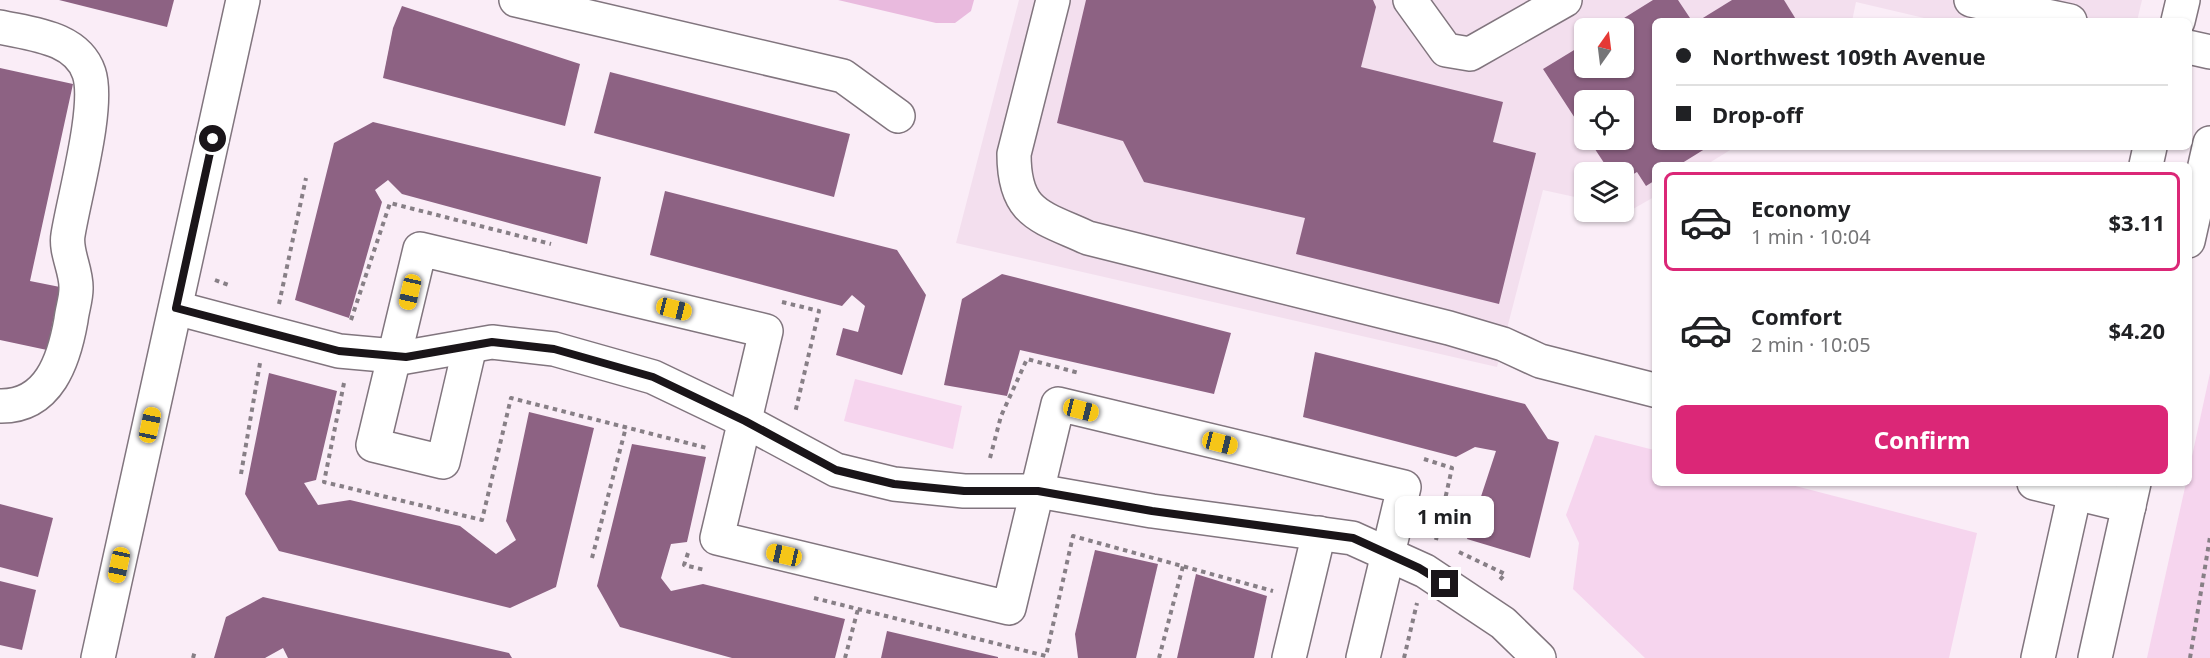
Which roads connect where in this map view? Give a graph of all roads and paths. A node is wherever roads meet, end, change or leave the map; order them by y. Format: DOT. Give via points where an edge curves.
graph roads {
  1 [pos="243,0"];
  2 [pos="516,0"];
  3 [pos="1053,0"];
  4 [pos="1410,0"];
  5 [pos="1565,0"];
  6 [pos="1971,0"];
  7 [pos="2183,0"];
  8 [pos="2056,18"];
  9 [pos="2179,18"];
  10 [pos="0,27"];
  11 [pos="2192,48"];
  12 [pos="2210,52"];
  13 [pos="898,116"];
  14 [pos="2210,143"];
  15 [pos="306,178"];
  16 [pos="2192,223"];
  17 [pos="552,244"];
  18 [pos="215,280"];
  19 [pos="236,289"];
  20 [pos="773,299"];
  21 [pos="268,302"];
  22 [pos="278,307"];
  23 [pos="176,308"];
  24 [pos="287,310"];
  25 [pos="349,327"];
  26 [pos="470,346"];
  27 [pos="261,355"];
  28 [pos="395,356"];
  29 [pos="1084,374"];
  30 [pos="1652,389"];
  31 [pos="0,406"];
  32 [pos="803,418"];
  33 [pos="745,421"];
  34 [pos="626,427"];
  35 [pos="1420,458"];
  36 [pos="988,466"];
  37 [pos="241,474"];
  38 [pos="2055,486"];
  39 [pos="2076,489"];
  40 [pos="1038,491"];
  41 [pos="2131,494"];
  42 [pos="1319,533"];
  43 [pos="2210,537"];
  44 [pos="1446,545"];
  45 [pos="1456,550"];
  46 [pos="1389,554"];
  47 [pos="592,558"];
  48 [pos="1183,566"];
  49 [pos="1425,571"];
  50 [pos="1504,591"];
  51 [pos="858,609"];
  52 [pos="195,651"];
  53 [pos="98,658"];
  54 [pos="194,658"];
  55 [pos="845,658"];
  56 [pos="1158,658"];
  57 [pos="1289,658"];
  58 [pos="1363,658"];
  59 [pos="1404,658"];
  60 [pos="1539,658"];
  61 [pos="2038,658"];
  62 [pos="2095,658"];
  63 [pos="2190,658"];
  1 -- 23 [label="street"];
  2 -- 13 [label="street" via="843,76"];
  3 -- 30 [label="street" via="1014,154 1014,180 1024,204 1088,238 1449,328 1540,361"];
  4 -- 5 [label="street" via="1446,50 1470,54"];
  6 -- 8 [label="street"];
  7 -- 9 [label="street"];
  10 -- 31 [label="street" via="50,38 75,52 89,73 92,101 67,239 76,288 67,342 57,371 46,387 11,406"];
  11 -- 12 [label="street"];
  14 -- 16 [label="street"];
  15 -- 22 [label="path"];
  17 -- 25 [label="path" via="390,203"];
  18 -- 19 [label="path"];
  20 -- 32 [label="path" via="819,311 795,413"];
  21 -- 22 [label="path"];
  22 -- 24 [label="path"];
  23 -- 28 [label="street" via="339,351"];
  23 -- 53 [label="street"];
  26 -- 28 [label="street"];
  26 -- 28 [label="street" via="442,462 373,446"];
  26 -- 33 [label="street" via="492,342 554,349 653,377"];
  27 -- 37 [label="path"];
  28 -- 33 [label="street" via="420,249 766,331"];
  29 -- 36 [label="path" via="1027,359 1001,416"];
  33 -- 40 [label="street" via="836,470 894,484 964,491"];
  33 -- 40 [label="street" via="717,538 1009,608"];
  34 -- 47 [label="path"];
  35 -- 44 [label="path" via="1452,468 1436,540"];
  38 -- 39 [label="street"];
  39 -- 41 [label="street"];
  39 -- 61 [label="street"];
  40 -- 42 [label="street"];
  40 -- 46 [label="street" via="1058,404 1404,487"];
  41 -- 62 [label="street"];
  42 -- 46 [label="street" via="1353,538"];
  42 -- 57 [label="street"];
  43 -- 63 [label="path"];
  45 -- 50 [label="path" via="1505,574 1496,584"];
  46 -- 49 [label="street"];
  46 -- 58 [label="street"];
  48 -- 56 [label="path"];
  49 -- 59 [label="path"];
  49 -- 60 [label="street" via="1503,623"];
  51 -- 55 [label="path"];
  52 -- 54 [label="path"];
}
